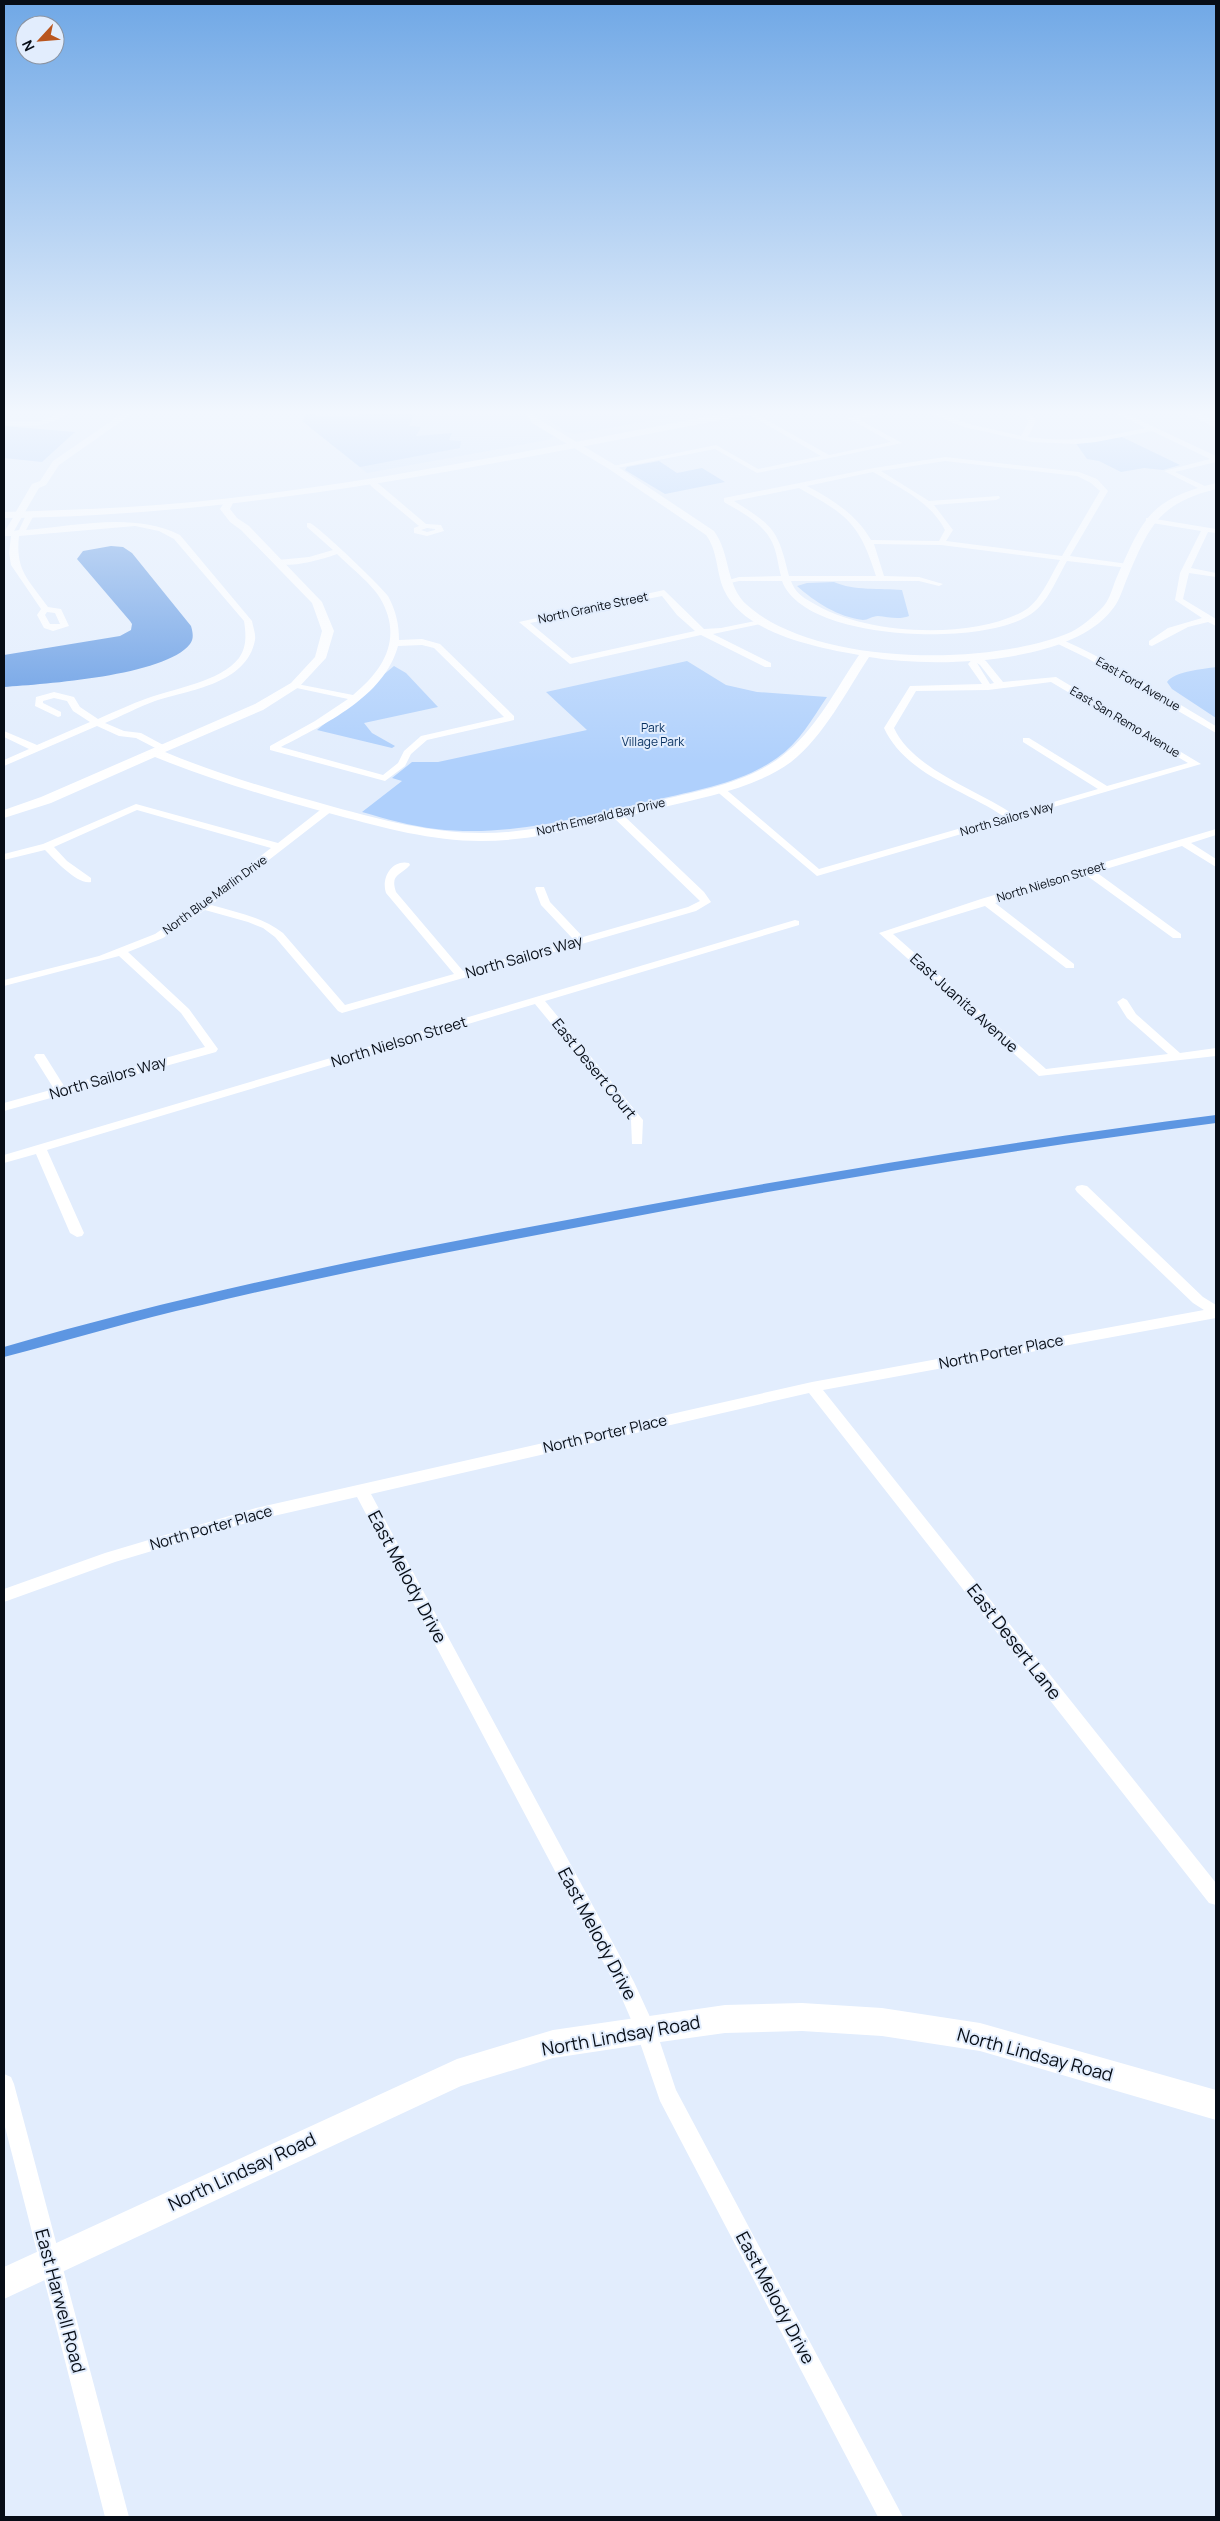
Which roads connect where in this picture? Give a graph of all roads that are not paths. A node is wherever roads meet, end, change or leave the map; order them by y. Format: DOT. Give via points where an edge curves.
graph roads {
  1 [pos="11,529"];
  2 [pos="79,529"];
  3 [pos="159,529"];
  4 [pos="246,529"];
  5 [pos="314,529"];
  6 [pos="704,529"];
  7 [pos="764,529"];
  8 [pos="860,529"];
  9 [pos="948,529"];
  10 [pos="1082,529"];
  11 [pos="1145,529"];
  12 [pos="1185,529"];
  13 [pos="1206,529"];
  14 [pos="1216,531"];
  15 [pos="4,534"];
  16 [pos="15,534"];
  17 [pos="868,542"];
  18 [pos="942,543"];
  19 [pos="338,551"];
  20 [pos="1066,557"];
  21 [pos="278,562"];
  22 [pos="1128,566"];
  23 [pos="1187,570"];
  24 [pos="1216,575"];
  25 [pos="881,578"];
  26 [pos="785,580"];
  27 [pos="726,582"];
  28 [pos="939,584"];
  29 [pos="45,610"];
  30 [pos="758,618"];
  31 [pos="1212,621"];
  32 [pos="702,632"];
  33 [pos="1060,641"];
  34 [pos="396,643"];
  35 [pos="1152,643"];
  36 [pos="866,653"];
  37 [pos="976,658"];
  38 [pos="768,665"];
  39 [pos="295,686"];
  40 [pos="1001,686"];
  41 [pos="988,687"];
  42 [pos="356,698"];
  43 [pos="58,714"];
  44 [pos="96,722"];
  45 [pos="1216,730"];
  46 [pos="4,734"];
  47 [pos="1026,740"];
  48 [pos="37,749"];
  49 [pos="160,750"];
  50 [pos="4,763"];
  51 [pos="1196,764"];
  52 [pos="719,789"];
  53 [pos="1106,790"];
  54 [pos="136,808"];
  55 [pos="328,809"];
  56 [pos="4,814"];
  57 [pos="617,815"];
  58 [pos="1011,817"];
  59 [pos="1216,832"];
  60 [pos="1183,842"];
  61 [pos="47,846"];
  62 [pos="280,847"];
  63 [pos="4,857"];
  64 [pos="1216,864"];
  65 [pos="405,865"];
  66 [pos="1086,871"];
  67 [pos="817,873"];
  68 [pos="87,880"];
  69 [pos="540,889"];
  70 [pos="986,902"];
  71 [pos="203,906"];
  72 [pos="794,923"];
  73 [pos="885,932"];
  74 [pos="1177,936"];
  75 [pos="582,942"];
  76 [pos="121,952"];
  77 [pos="1070,966"];
  78 [pos="462,975"];
  79 [pos="4,983"];
  80 [pos="538,1001"];
  81 [pos="1123,1002"];
  82 [pos="1216,1052"];
  83 [pos="1177,1056"];
  84 [pos="40,1057"];
  85 [pos="61,1091"];
  86 [pos="4,1107"];
  87 [pos="637,1141"];
  88 [pos="40,1149"];
  89 [pos="4,1159"];
  90 [pos="1082,1188"];
  91 [pos="77,1233"];
  92 [pos="1216,1312"];
  93 [pos="812,1387"];
  94 [pos="361,1490"];
  95 [pos="4,1596"];
  96 [pos="1216,1897"];
  97 [pos="646,2030"];
  98 [pos="4,2084"];
  99 [pos="1216,2106"];
  100 [pos="50,2262"];
  101 [pos="4,2283"];
  102 [pos="116,2517"];
  103 [pos="891,2517"];
  1 -- 16 [label="street" via="8,532"];
  2 -- 16 [label="street"];
  3 -- 44 [label="street" via="177,537 248,620 251,639 243,658 226,674"];
  4 -- 21 [label="street"];
  5 -- 19 [label="street"];
  6 -- 27 [label="street" via="719,546"];
  7 -- 26 [label="street" via="775,540"];
  8 -- 17 [label="street"];
  9 -- 18 [label="street"];
  10 -- 20 [label="street"];
  11 -- 22 [label="street"];
  12 -- 13 [label="street"];
  13 -- 14 [label="street"];
  13 -- 23 [label="street"];
  15 -- 16 [label="street"];
  16 -- 29 [label="street" via="15,564"];
  17 -- 18 [label="street"];
  17 -- 25 [label="street"];
  18 -- 20 [label="street"];
  19 -- 21 [label="street" via="329,556"];
  19 -- 34 [label="street" via="384,597 393,621"];
  20 -- 22 [label="street"];
  20 -- 26 [label="street" via="1040,601 1027,613 1001,624 926,633 845,622 816,611 795,596"];
  21 -- 39 [label="street" via="317,602 328,632 320,658"];
  22 -- 33 [label="street" via="1107,610 1090,626"];
  23 -- 24 [label="street"];
  23 -- 31 [label="street" via="1179,600"];
  25 -- 26 [label="street"];
  25 -- 28 [label="street" via="919,579"];
  26 -- 27 [label="street" via="774,583"];
  27 -- 30 [label="street" via="736,601"];
  30 -- 32 [label="street" via="721,631"];
  30 -- 36 [label="street" via="812,642"];
  31 -- 35 [label="street" via="1175,627"];
  32 -- 32 [label="street, North Granite Street" via="664,593 523,622 570,661"];
  32 -- 38 [label="street"];
  33 -- 37 [label="street"];
  33 -- 45 [label="street, East Ford Avenue"];
  34 -- 42 [label="street" via="388,663"];
  34 -- 42 [label="street" via="422,642 437,646 511,718 424,738 385,778 273,748"];
  36 -- 37 [label="street" via="909,658"];
  36 -- 52 [label="street, North Emerald Bay Drive" via="796,752 769,769"];
  37 -- 40 [label="street"];
  37 -- 41 [label="street" via="972,664"];
  39 -- 42 [label="street"];
  39 -- 49 [label="street" via="259,707"];
  40 -- 41 [label="street"];
  40 -- 51 [label="street, East San Remo Avenue" via="1053,679"];
  41 -- 58 [label="street" via="913,688 889,728 892,739 904,752 950,783"];
  43 -- 44 [label="street, North Emerald Bay Drive" via="38,704 39,699 54,695 71,699 76,709"];
  44 -- 48 [label="street"];
  44 -- 49 [label="street, North Emerald Bay Drive" via="128,740"];
  46 -- 48 [label="street"];
  47 -- 53 [label="street"];
  48 -- 50 [label="street"];
  49 -- 55 [label="street, North Emerald Bay Drive" via="184,764 237,784"];
  49 -- 56 [label="street" via="46,800"];
  51 -- 53 [label="street, North Sailors Way"];
  52 -- 57 [label="street, North Emerald Bay Drive"];
  52 -- 67 [label="street"];
  53 -- 58 [label="street, North Sailors Way"];
  54 -- 61 [label="street"];
  54 -- 62 [label="street"];
  55 -- 57 [label="street, North Emerald Bay Drive" via="407,830 455,837 545,832"];
  55 -- 62 [label="street, North Blue Marlin Drive"];
  57 -- 75 [label="street, North Sailors Way" via="706,902 692,910"];
  58 -- 67 [label="street, North Sailors Way"];
  59 -- 60 [label="street, North Nielson Street"];
  60 -- 64 [label="street"];
  60 -- 66 [label="street, North Nielson Street"];
  61 -- 63 [label="street"];
  61 -- 68 [label="street"];
  62 -- 71 [label="street, North Blue Marlin Drive"];
  65 -- 78 [label="street" via="391,874 388,884 391,893"];
  66 -- 70 [label="street, North Nielson Street"];
  66 -- 74 [label="street"];
  69 -- 75 [label="street" via="545,903"];
  70 -- 73 [label="street, North Nielson Street"];
  70 -- 77 [label="street"];
  71 -- 76 [label="street, North Blue Marlin Drive" via="159,936"];
  71 -- 78 [label="street, North Sailors Way" via="267,926 279,935 342,1009"];
  72 -- 80 [label="street, North Nielson Street"];
  73 -- 83 [label="street, East Juanita Avenue" via="1043,1073"];
  75 -- 78 [label="street, North Sailors Way"];
  76 -- 79 [label="street, North Blue Marlin Drive"];
  76 -- 85 [label="street, North Sailors Way" via="185,1011 212,1049"];
  80 -- 87 [label="street, East Desert Court" via="637,1120"];
  80 -- 88 [label="street, North Nielson Street"];
  81 -- 83 [label="street" via="1131,1016"];
  82 -- 83 [label="street"];
  84 -- 85 [label="street"];
  85 -- 86 [label="street, North Sailors Way"];
  88 -- 89 [label="street, North Nielson Street"];
  88 -- 91 [label="street"];
  90 -- 92 [label="street" via="1198,1300"];
  92 -- 93 [label="street, North Porter Place"];
  93 -- 94 [label="street, North Porter Place"];
  93 -- 96 [label="street, East Desert Lane"];
  94 -- 95 [label="street, North Porter Place" via="256,1514 111,1557"];
  94 -- 97 [label="street, East Melody Drive" via="627,1988"];
  97 -- 99 [label="main road, North Lindsay Road" via="725,2018 802,2017 882,2022 980,2037"];
  97 -- 100 [label="main road, North Lindsay Road" via="553,2044 457,2073"];
  97 -- 103 [label="street, East Melody Drive" via="667,2094"];
  98 -- 100 [label="street, East Harwell Road"];
  100 -- 101 [label="main road, North Lindsay Road"];
  100 -- 102 [label="street, East Harwell Road"];
}
